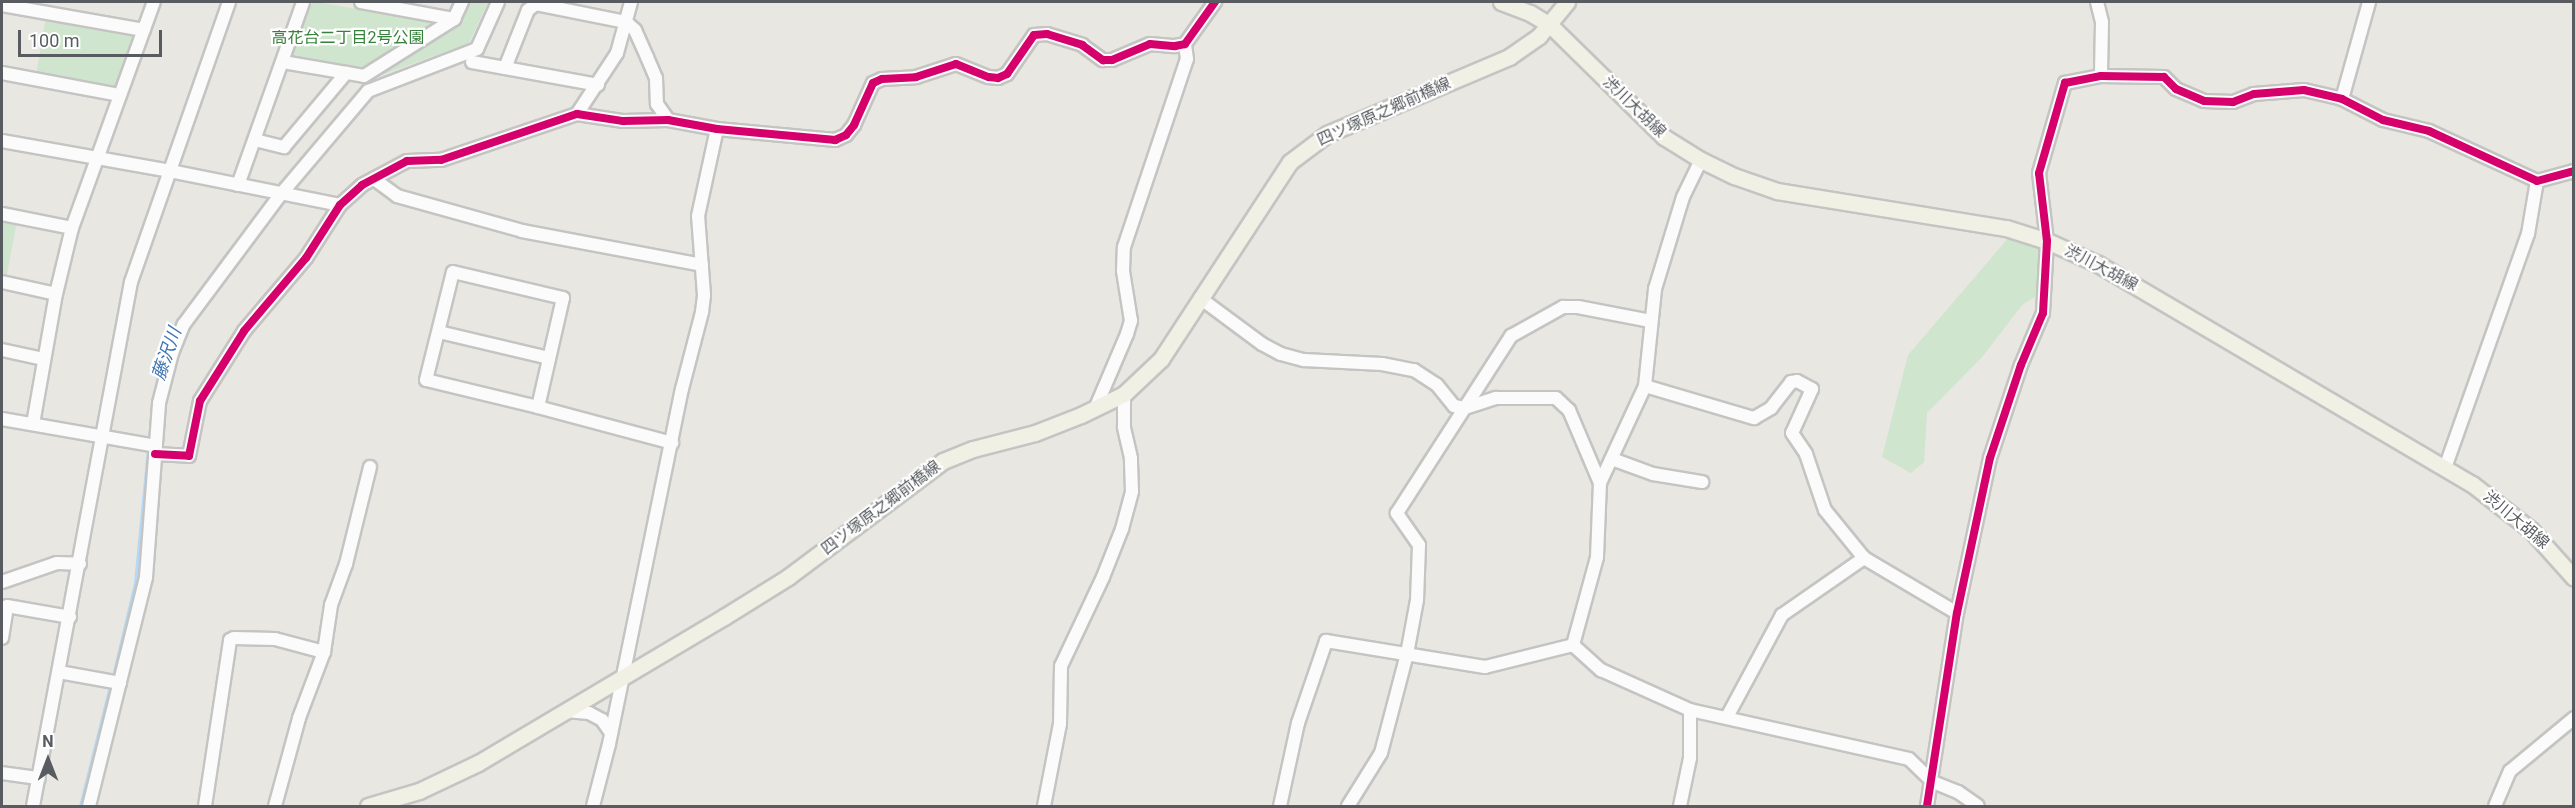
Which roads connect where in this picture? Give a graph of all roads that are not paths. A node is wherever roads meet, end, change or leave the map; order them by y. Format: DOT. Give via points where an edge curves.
graph roads {
  1 [pos="154,2"];
  2 [pos="229,2"];
  3 [pos="303,2"];
  4 [pos="361,2"];
  5 [pos="462,2"];
  6 [pos="498,2"];
  7 [pos="631,2"];
  8 [pos="1215,2"];
  9 [pos="1501,2"];
  10 [pos="1567,2"];
  11 [pos="2097,2"];
  12 [pos="2369,2"];
  13 [pos="2,5"];
  14 [pos="454,19"];
  15 [pos="626,22"];
  16 [pos="1550,25"];
  17 [pos="144,30"];
  18 [pos="1185,44"];
  19 [pos="283,62"];
  20 [pos="472,62"];
  21 [pos="505,68"];
  22 [pos="2,73"];
  23 [pos="346,73"];
  24 [pos="2101,76"];
  25 [pos="598,85"];
  26 [pos="120,95"];
  27 [pos="2342,99"];
  28 [pos="577,114"];
  29 [pos="668,120"];
  30 [pos="717,129"];
  31 [pos="255,140"];
  32 [pos="2,141"];
  33 [pos="97,159"];
  34 [pos="1701,160"];
  35 [pos="170,171"];
  36 [pos="2574,171"];
  37 [pos="374,179"];
  38 [pos="2537,181"];
  39 [pos="238,185"];
  40 [pos="281,194"];
  41 [pos="340,205"];
  42 [pos="2,214"];
  43 [pos="72,228"];
  44 [pos="2047,241"];
  45 [pos="702,265"];
  46 [pos="2,282"];
  47 [pos="56,294"];
  48 [pos="1200,298"];
  49 [pos="1651,321"];
  50 [pos="439,332"];
  51 [pos="2,350"];
  52 [pos="549,358"];
  53 [pos="45,359"];
  54 [pos="1645,386"];
  55 [pos="1124,394"];
  56 [pos="538,407"];
  57 [pos="1465,408"];
  58 [pos="1095,409"];
  59 [pos="2,419"];
  60 [pos="33,424"];
  61 [pos="103,438"];
  62 [pos="672,443"];
  63 [pos="156,450"];
  64 [pos="1612,459"];
  65 [pos="370,467"];
  66 [pos="2445,468"];
  67 [pos="1702,482"];
  68 [pos="1600,483"];
  69 [pos="1864,558"];
  70 [pos="80,564"];
  71 [pos="2574,578"];
  72 [pos="2,582"];
  73 [pos="1957,613"];
  74 [pos="70,617"];
  75 [pos="2,638"];
  76 [pos="1573,645"];
  77 [pos="324,652"];
  78 [pos="1407,654"];
  79 [pos="59,672"];
  80 [pos="621,677"];
  81 [pos="120,683"];
  82 [pos="1690,710"];
  83 [pos="566,711"];
  84 [pos="1727,717"];
  85 [pos="2574,718"];
  86 [pos="611,733"];
  87 [pos="2,773"];
  88 [pos="39,778"];
  89 [pos="1933,782"];
  90 [pos="594,801"];
  91 [pos="33,807"];
  92 [pos="89,807"];
  93 [pos="205,807"];
  94 [pos="275,807"];
  95 [pos="368,807"];
  96 [pos="585,807"];
  97 [pos="1044,807"];
  98 [pos="1280,807"];
  99 [pos="1348,807"];
  100 [pos="1680,807"];
  101 [pos="1927,807"];
  102 [pos="1978,807"];
  103 [pos="2494,807"];
  1 -- 17 [label="street"];
  2 -- 35 [label="street"];
  3 -- 19 [label="street"];
  4 -- 14 [label="street"];
  5 -- 14 [label="street"];
  6 -- 40 [label="street" via="477,49 368,91"];
  7 -- 15 [label="street"];
  8 -- 18 [label="street"];
  9 -- 16 [label="main road, 渋川大胡線"];
  10 -- 16 [label="main road, 四ツ塚原之郷前橋線"];
  11 -- 24 [label="street" via="2102,21"];
  12 -- 27 [label="street"];
  13 -- 17 [label="street"];
  14 -- 23 [label="street" via="364,76"];
  15 -- 21 [label="street" via="537,4 528,10"];
  15 -- 25 [label="street" via="617,53"];
  15 -- 29 [label="street" via="635,30 652,67 657,104"];
  16 -- 34 [label="main road, 渋川大胡線" via="1664,137"];
  16 -- 48 [label="main road, 四ツ塚原之郷前橋線" via="1502,61 1347,125 1311,144 1277,179"];
  17 -- 26 [label="street"];
  18 -- 30 [label="street" via="1150,44 1104,60 1082,45 1034,34 1007,74 998,78 956,64 916,77 882,78 873,83 854,125 835,140"];
  18 -- 58 [label="street" via="1187,59 1124,247 1123,271 1131,321 1128,334"];
  19 -- 23 [label="street"];
  19 -- 31 [label="street"];
  20 -- 21 [label="street"];
  21 -- 25 [label="street"];
  22 -- 26 [label="street"];
  23 -- 31 [label="street" via="284,147"];
  24 -- 27 [label="street" via="2164,77 2176,89 2204,101 2233,102 2254,94 2304,90"];
  24 -- 44 [label="street" via="2065,83 2039,173"];
  25 -- 28 [label="street"];
  26 -- 33 [label="street"];
  27 -- 38 [label="street" via="2384,120 2429,131"];
  28 -- 29 [label="street" via="623,121"];
  28 -- 37 [label="street" via="441,160 407,161"];
  29 -- 30 [label="street"];
  30 -- 45 [label="street" via="698,216"];
  31 -- 39 [label="street"];
  32 -- 33 [label="street"];
  33 -- 35 [label="street"];
  33 -- 43 [label="street"];
  34 -- 44 [label="main road, 渋川大胡線" via="1777,191 1972,221"];
  34 -- 49 [label="street" via="1683,198 1654,289"];
  35 -- 39 [label="street"];
  35 -- 61 [label="street" via="131,282"];
  36 -- 38 [label="street"];
  37 -- 41 [label="street"];
  37 -- 45 [label="street" via="397,196 522,231"];
  38 -- 66 [label="street" via="2528,234"];
  39 -- 40 [label="street"];
  40 -- 41 [label="street"];
  40 -- 63 [label="street" via="184,324 159,403"];
  41 -- 63 [label="street" via="306,258 244,331 211,382 200,401 189,456"];
  42 -- 43 [label="street"];
  43 -- 47 [label="street"];
  44 -- 66 [label="main road, 渋川大胡線" via="2098,264"];
  44 -- 73 [label="street" via="2043,313 1990,458"];
  45 -- 62 [label="street" via="702,312"];
  46 -- 47 [label="street"];
  47 -- 53 [label="street"];
  48 -- 55 [label="main road, 四ツ塚原之郷前橋線" via="1161,359"];
  48 -- 57 [label="street" via="1281,354 1304,360 1403,366 1428,376 1454,406"];
  49 -- 54 [label="street"];
  49 -- 57 [label="street" via="1563,307 1511,336"];
  50 -- 52 [label="street"];
  50 -- 52 [label="street" via="453,272 563,298"];
  50 -- 56 [label="street" via="426,380"];
  51 -- 53 [label="street"];
  52 -- 56 [label="street"];
  53 -- 60 [label="street"];
  54 -- 64 [label="street"];
  54 -- 69 [label="street" via="1754,418 1771,408 1791,382 1812,389 1792,433 1806,454 1825,510"];
  55 -- 58 [label="main road, 四ツ塚原之郷前橋線"];
  55 -- 97 [label="street" via="1132,491 1103,577 1061,666 1060,724"];
  56 -- 62 [label="street"];
  57 -- 68 [label="street" via="1496,398 1556,398 1569,410"];
  57 -- 78 [label="street" via="1397,513 1419,545 1417,600"];
  58 -- 80 [label="main road, 四ツ塚原之郷前橋線" via="1035,433 943,461 788,577"];
  59 -- 60 [label="street"];
  60 -- 61 [label="street"];
  61 -- 63 [label="street"];
  61 -- 70 [label="street"];
  62 -- 80 [label="street"];
  63 -- 81 [label="street" via="146,577"];
  64 -- 67 [label="street" via="1653,474"];
  64 -- 68 [label="street"];
  65 -- 77 [label="street" via="346,564 331,605"];
  66 -- 71 [label="main road, 渋川大胡線" via="2508,510 2553,552"];
  68 -- 76 [label="street" via="1597,557"];
  69 -- 73 [label="street"];
  69 -- 84 [label="street" via="1782,615"];
  70 -- 72 [label="street" via="57,563"];
  70 -- 74 [label="street"];
  73 -- 89 [label="street"];
  74 -- 75 [label="street" via="7,606"];
  74 -- 79 [label="street"];
  76 -- 78 [label="street" via="1485,667"];
  76 -- 82 [label="street" via="1601,670"];
  77 -- 93 [label="street" via="275,639 230,640"];
  77 -- 94 [label="street" via="298,718"];
  78 -- 98 [label="street" via="1326,641 1299,723"];
  78 -- 99 [label="street" via="1381,753"];
  79 -- 81 [label="street"];
  79 -- 88 [label="street"];
  80 -- 83 [label="main road, 四ツ塚原之郷前橋線"];
  80 -- 86 [label="street"];
  81 -- 92 [label="street"];
  82 -- 84 [label="street"];
  82 -- 100 [label="street" via="1690,758"];
  83 -- 86 [label="street" via="589,713 602,720"];
  83 -- 95 [label="main road, 四ツ塚原之郷前橋線" via="446,780"];
  84 -- 89 [label="street" via="1909,759"];
  85 -- 103 [label="street" via="2510,771"];
  86 -- 90 [label="street"];
  87 -- 88 [label="street"];
  88 -- 91 [label="street"];
  89 -- 101 [label="street"];
  89 -- 102 [label="street" via="1958,792"];
  90 -- 96 [label="street"];
}
